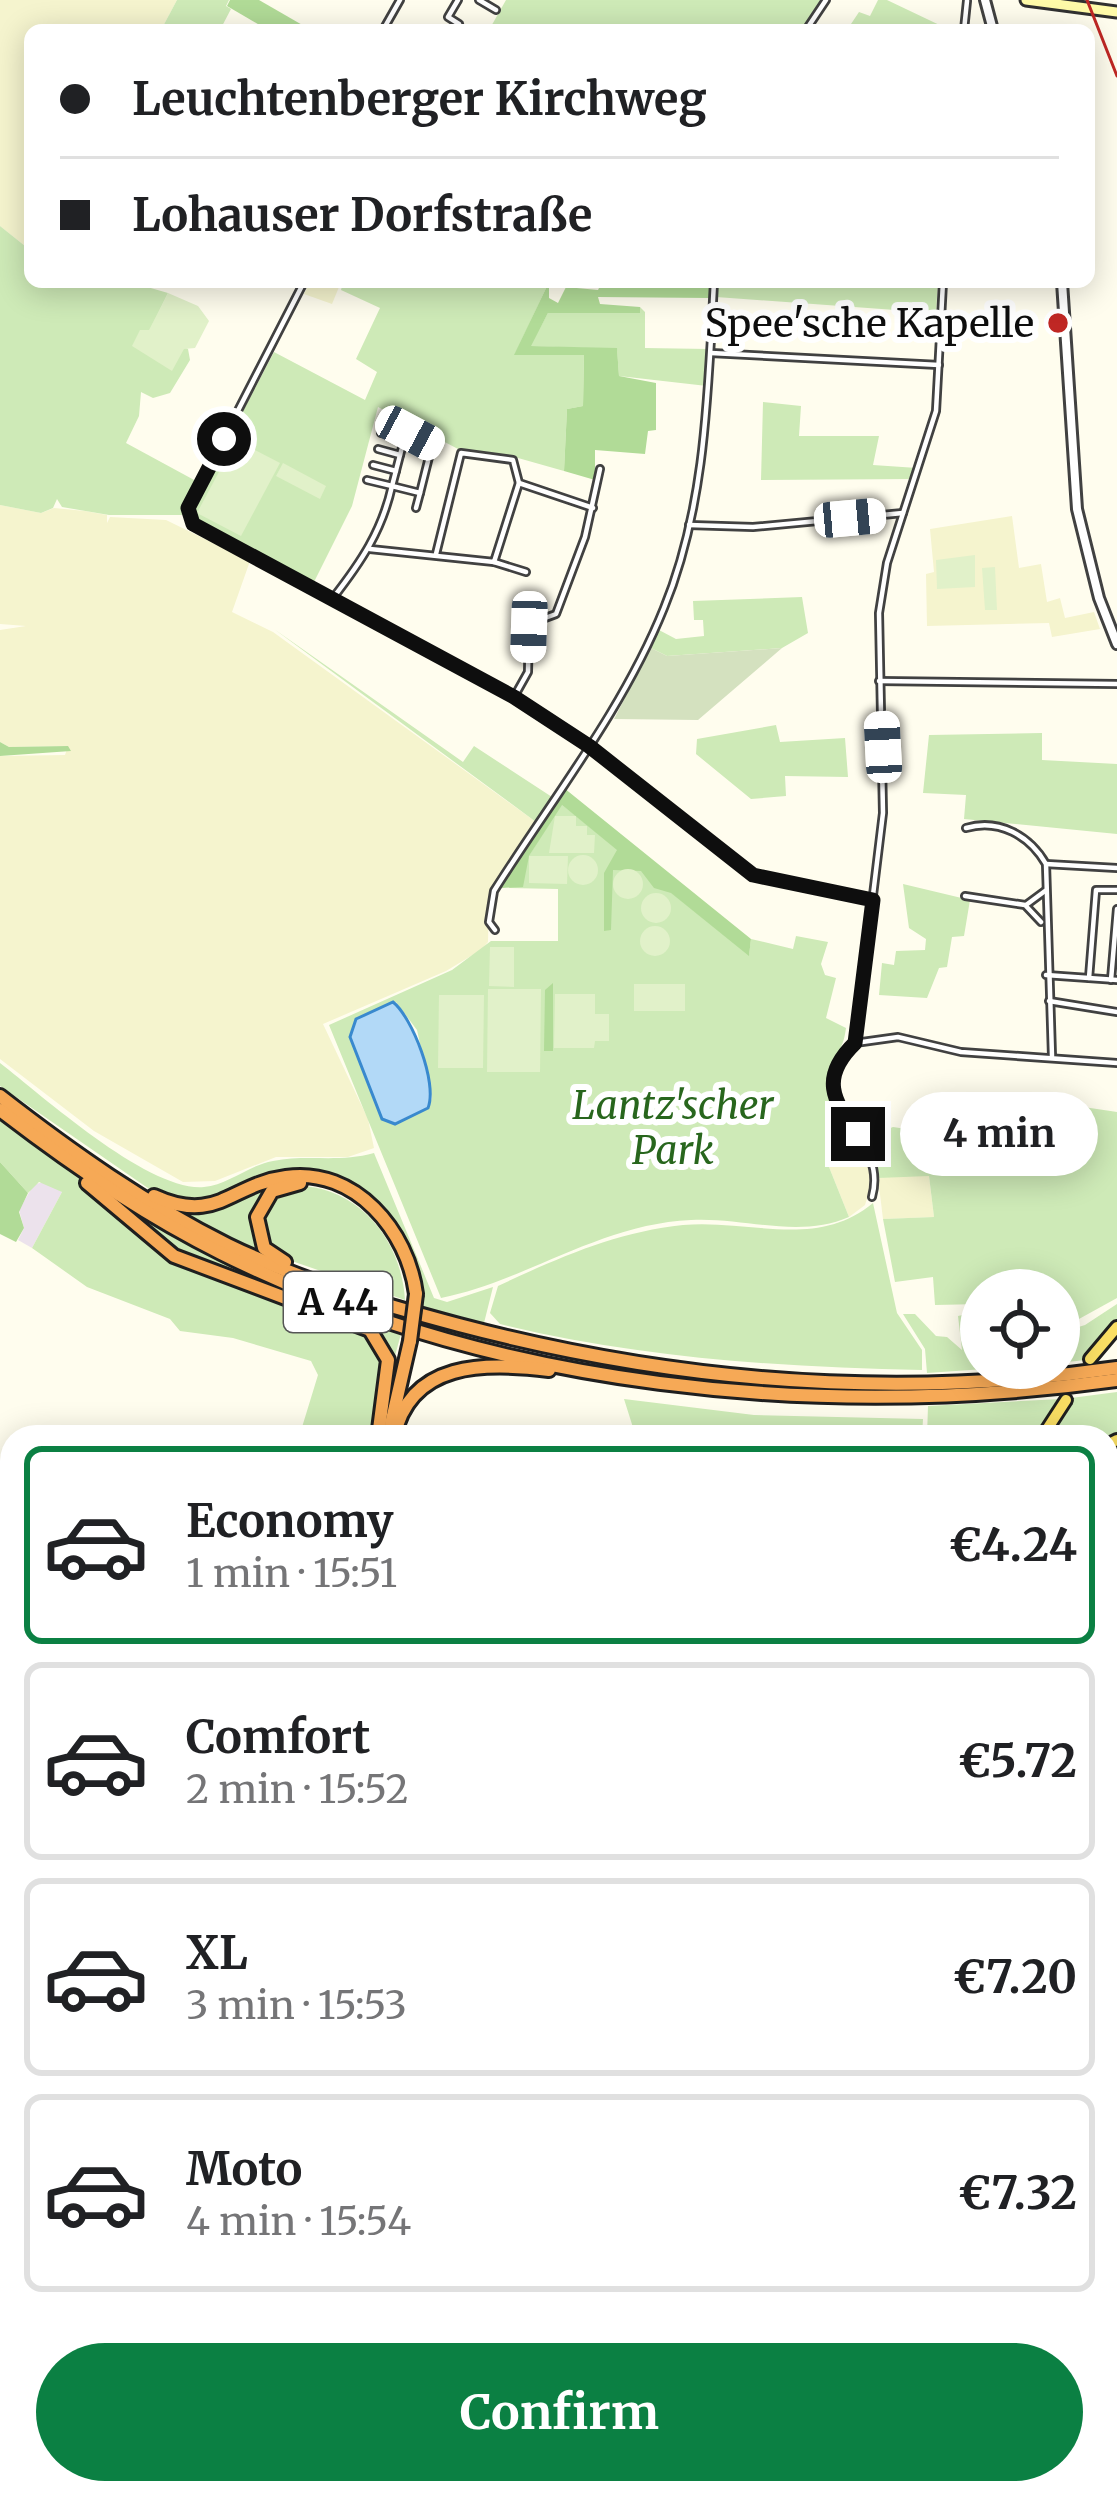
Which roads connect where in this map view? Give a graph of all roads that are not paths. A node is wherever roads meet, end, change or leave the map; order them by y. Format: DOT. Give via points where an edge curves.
graph roads {
  1 [pos="458,0"];
  2 [pos="479,0"];
  3 [pos="1026,0"];
  4 [pos="967,1"];
  5 [pos="987,1"];
  6 [pos="1117,9"];
  7 [pos="496,10"];
  8 [pos="459,24"];
  9 [pos="301,288"];
  10 [pos="714,288"];
  11 [pos="943,288"];
  12 [pos="1062,288"];
  13 [pos="711,353"];
  14 [pos="939,365"];
  15 [pos="389,416"];
  16 [pos="381,433"];
  17 [pos="405,435"];
  18 [pos="378,449"];
  19 [pos="400,455"];
  20 [pos="374,465"];
  21 [pos="600,469"];
  22 [pos="396,471"];
  23 [pos="367,480"];
  24 [pos="519,483"];
  25 [pos="392,486"];
  26 [pos="420,493"];
  27 [pos="416,508"];
  28 [pos="593,508"];
  29 [pos="903,513"];
  30 [pos="689,525"];
  31 [pos="370,549"];
  32 [pos="436,554"];
  33 [pos="494,562"];
  34 [pos="526,572"];
  35 [pos="333,598"];
  36 [pos="1117,614"];
  37 [pos="1106,619"];
  38 [pos="1117,644"];
  39 [pos="879,681"];
  40 [pos="1117,684"];
  41 [pos="514,697"];
  42 [pos="589,746"];
  43 [pos="966,827"];
  44 [pos="1046,864"];
  45 [pos="1117,868"];
  46 [pos="1117,890"];
  47 [pos="1046,891"];
  48 [pos="965,896"];
  49 [pos="873,900"];
  50 [pos="1025,905"];
  51 [pos="1117,910"];
  52 [pos="1044,925"];
  53 [pos="495,930"];
  54 [pos="1046,975"];
  55 [pos="1089,978"];
  56 [pos="1114,980"];
  57 [pos="1048,1001"];
  58 [pos="1117,1012"];
  59 [pos="855,1043"];
  60 [pos="1052,1058"];
  61 [pos="1117,1064"];
  62 [pos="0,1096"];
  63 [pos="0,1110"];
  64 [pos="61,1156"];
  65 [pos="84,1160"];
  66 [pos="872,1198"];
  67 [pos="412,1294"];
  68 [pos="367,1300"];
  69 [pos="1117,1327"];
  70 [pos="407,1340"];
  71 [pos="1090,1359"];
  72 [pos="1117,1365"];
  73 [pos="642,1379"];
  74 [pos="1117,1385"];
  75 [pos="385,1398"];
  76 [pos="1066,1400"];
  77 [pos="380,1425"];
  78 [pos="394,1425"];
  79 [pos="398,1425"];
  80 [pos="1050,1425"];
  1 -- 8 [label="street" via="448,17"];
  2 -- 7 [label="street"];
  3 -- 6 [label="main road"];
  4 -- 5 [label="street"];
  9 -- 35 [label="street" via="194,496 190,520"];
  10 -- 13 [label="street"];
  11 -- 14 [label="street"];
  12 -- 37 [label="street" via="1077,509"];
  13 -- 14 [label="street"];
  13 -- 30 [label="street"];
  14 -- 29 [label="street" via="935,411"];
  15 -- 17 [label="street" via="408,425"];
  16 -- 17 [label="street"];
  17 -- 19 [label="street"];
  17 -- 26 [label="street" via="432,445"];
  18 -- 19 [label="street"];
  19 -- 22 [label="street"];
  20 -- 22 [label="street"];
  21 -- 28 [label="street"];
  22 -- 25 [label="street"];
  23 -- 25 [label="street"];
  24 -- 28 [label="street"];
  24 -- 32 [label="street" via="513,460 461,453"];
  24 -- 33 [label="street"];
  25 -- 26 [label="street"];
  25 -- 31 [label="street"];
  26 -- 27 [label="street"];
  28 -- 41 [label="street" via="559,609 530,624 528,672"];
  29 -- 30 [label="street"];
  29 -- 39 [label="street" via="881,591"];
  30 -- 42 [label="street" via="656,626"];
  31 -- 32 [label="street"];
  31 -- 35 [label="street"];
  32 -- 33 [label="street"];
  33 -- 34 [label="street"];
  35 -- 41 [label="street"];
  36 -- 37 [label="street"];
  37 -- 38 [label="street"];
  39 -- 40 [label="street"];
  39 -- 49 [label="street" via="884,792"];
  41 -- 42 [label="street"];
  42 -- 49 [label="street" via="753,875"];
  42 -- 53 [label="street" via="494,891"];
  43 -- 44 [label="street" via="1014,832"];
  44 -- 45 [label="street"];
  44 -- 47 [label="street"];
  46 -- 55 [label="street" via="1096,890"];
  47 -- 50 [label="street"];
  47 -- 52 [label="street"];
  48 -- 50 [label="street"];
  49 -- 59 [label="street"];
  50 -- 52 [label="street"];
  51 -- 56 [label="street"];
  52 -- 54 [label="street"];
  54 -- 55 [label="street"];
  54 -- 57 [label="street"];
  55 -- 56 [label="street"];
  57 -- 58 [label="street"];
  57 -- 60 [label="street"];
  59 -- 60 [label="street" via="898,1037 961,1052"];
  59 -- 66 [label="street" via="834,1068 830,1089 871,1159"];
  60 -- 61 [label="street"];
  62 -- 65 [label="highway, A 44"];
  63 -- 64 [label="highway, A 44"];
  64 -- 73 [label="highway, A 44" via="193,1239 313,1293 473,1344"];
  64 -- 75 [label="highway" via="175,1256 370,1330 388,1360"];
  65 -- 67 [label="highway" via="186,1207 216,1205 284,1177 332,1181 386,1219 407,1255"];
  65 -- 68 [label="highway, A 44" via="229,1245"];
  67 -- 68 [label="highway" via="389,1235 356,1202 312,1184 272,1191 257,1217 264,1248"];
  67 -- 70 [label="highway, bridge"];
  68 -- 72 [label="highway, A 44" via="530,1344 688,1373 906,1384"];
  69 -- 71 [label="main road"];
  70 -- 75 [label="highway"];
  70 -- 78 [label="highway"];
  73 -- 74 [label="highway, A 44" via="858,1397"];
  73 -- 79 [label="highway" via="512,1366 452,1370 409,1400"];
  75 -- 77 [label="highway"];
  76 -- 80 [label="main road"];
}
